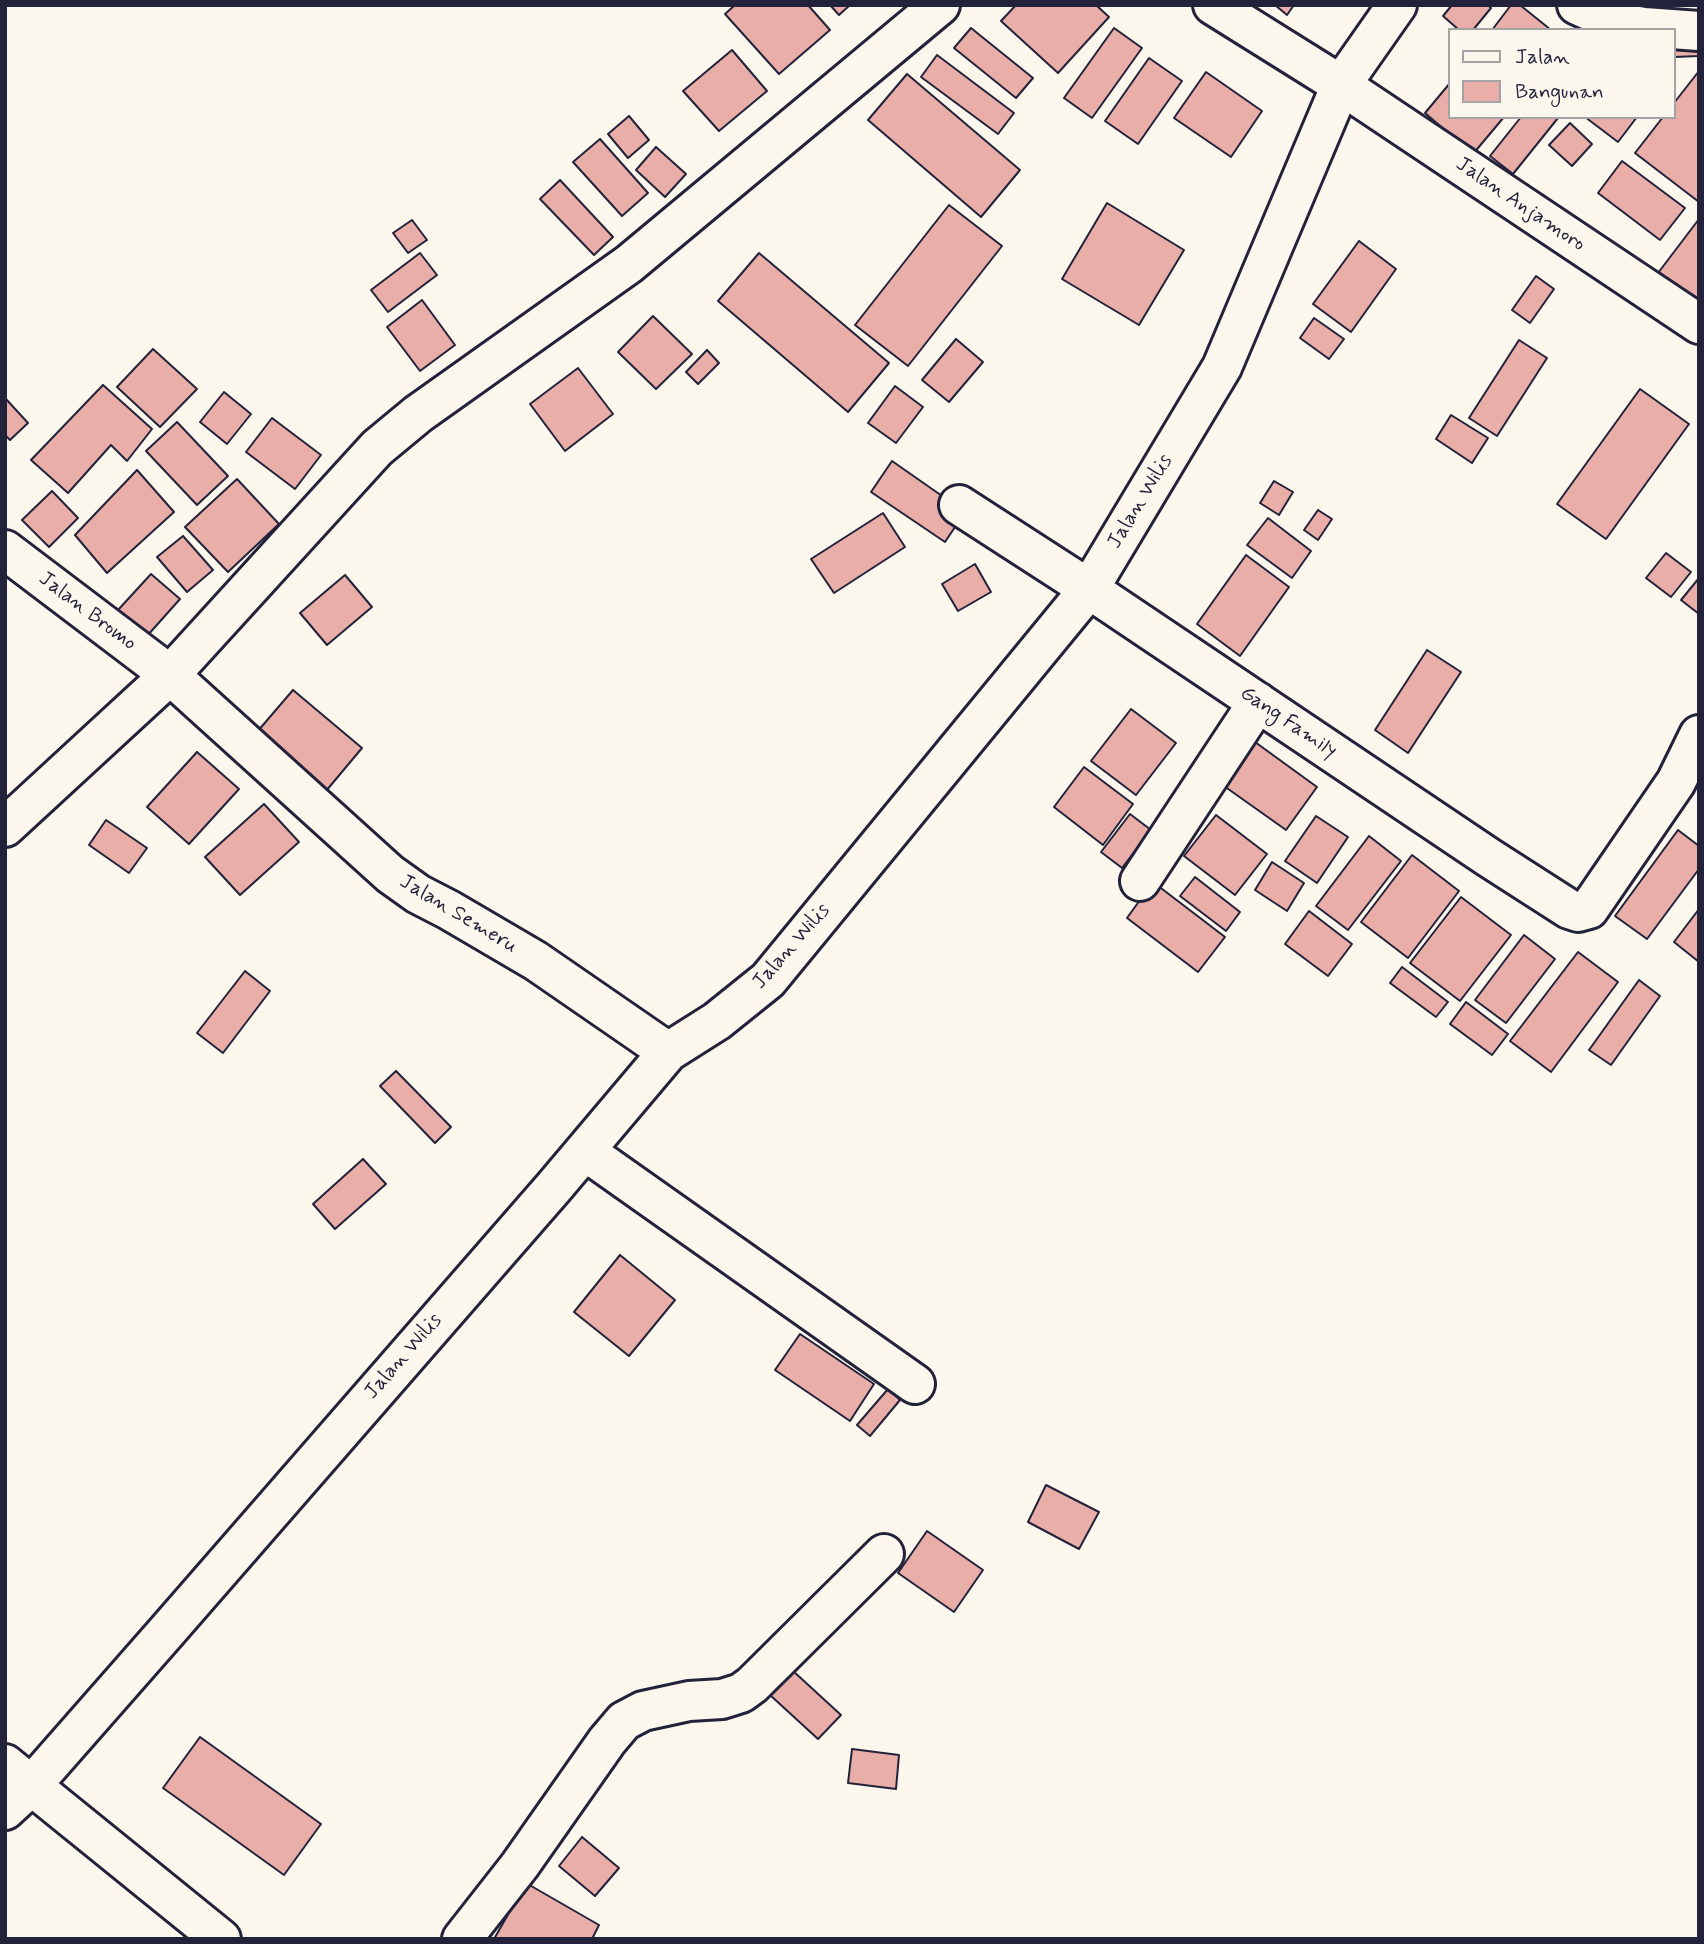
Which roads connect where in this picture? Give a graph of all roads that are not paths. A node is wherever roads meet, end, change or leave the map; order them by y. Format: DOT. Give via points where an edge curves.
graph roads {
  1 [pos="940,5"];
  2 [pos="1213,5"];
  3 [pos="1397,5"];
  4 [pos="1577,5"];
  5 [pos="1658,28"];
  6 [pos="1676,29"];
  7 [pos="1699,31"];
  8 [pos="1340,85"];
  9 [pos="1699,324"];
  10 [pos="959,505"];
  11 [pos="5,550"];
  12 [pos="1089,589"];
  13 [pos="170,674"];
  14 [pos="1258,702"];
  15 [pos="1699,735"];
  16 [pos="5,827"];
  17 [pos="1140,881"];
  18 [pos="668,1052"];
  19 [pos="585,1151"];
  20 [pos="915,1384"];
  21 [pos="884,1555"];
  22 [pos="14,1787"];
  23 [pos="221,1939"];
  24 [pos="462,1939"];
  1 -- 13 [label="street" via="629,264 377,448"];
  2 -- 8 [label="street, Jalan Anjamoro"];
  3 -- 8 [label="street, Jalan Wilis"];
  4 -- 5 [label="street" via="1615,22"];
  6 -- 7 [label="street"];
  8 -- 9 [label="street, Jalan Anjamoro"];
  8 -- 12 [label="street, Jalan Wilis" via="1222,367"];
  10 -- 12 [label="street, Gang Family"];
  11 -- 13 [label="street, Jalan Bromo"];
  12 -- 14 [label="street, Gang Family"];
  12 -- 18 [label="street, Jalan Wilis" via="768,980"];
  13 -- 16 [label="street"];
  13 -- 18 [label="street, Jalan Semeru" via="390,874 536,961"];
  14 -- 15 [label="street, Gang Family" via="1578,912 1590,909 1676,782"];
  14 -- 17 [label="street"];
  18 -- 19 [label="street, Jalan Wilis"];
  19 -- 20 [label="street"];
  19 -- 22 [label="street, Jalan Wilis"];
  21 -- 24 [label="street" via="741,1693 643,1711 624,1721"];
  22 -- 23 [label="street"];
}
